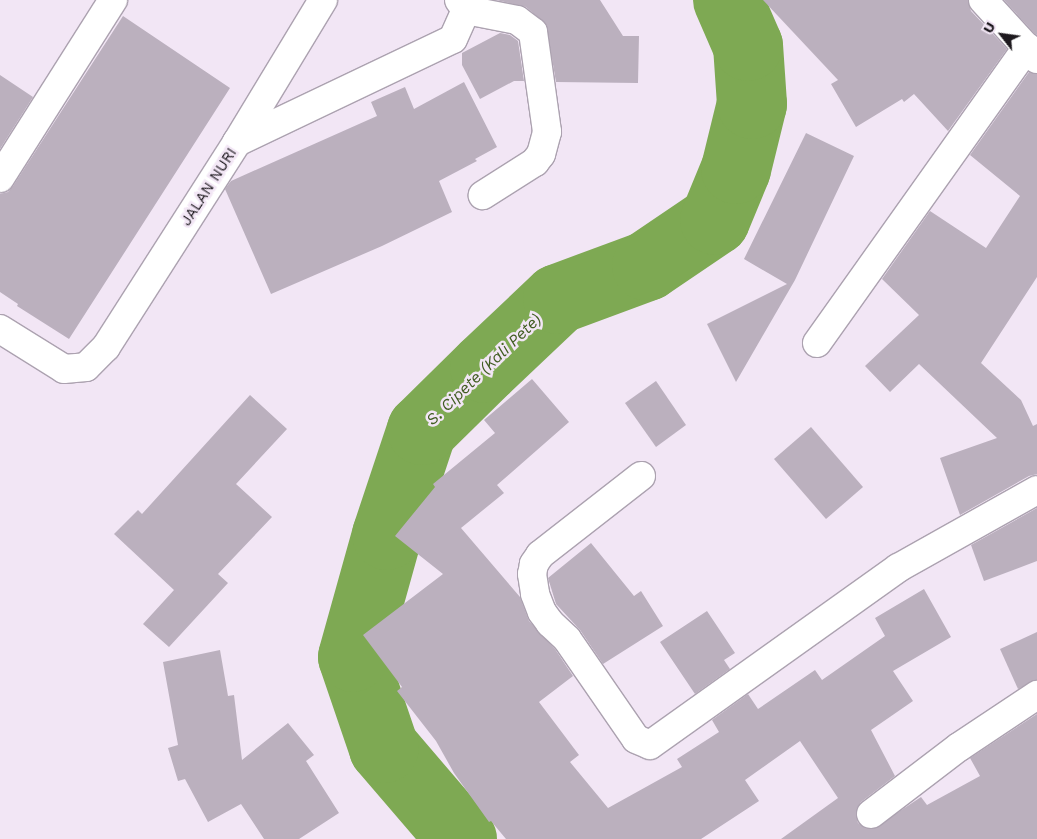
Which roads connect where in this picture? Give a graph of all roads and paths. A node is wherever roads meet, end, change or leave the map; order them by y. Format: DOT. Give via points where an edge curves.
graph roads {
  1 [pos="113,0"];
  2 [pos="323,0"];
  3 [pos="983,0"];
  4 [pos="462,5"];
  5 [pos="1032,53"];
  6 [pos="237,142"];
  7 [pos="0,178"];
  8 [pos="484,195"];
  9 [pos="0,329"];
  10 [pos="817,343"];
  11 [pos="640,476"];
  12 [pos="1037,490"];
  13 [pos="1037,695"];
  14 [pos="871,814"];
  1 -- 7 [label="street"];
  2 -- 6 [label="street, JALAN NURI"];
  3 -- 5 [label="street"];
  4 -- 6 [label="street" via="454,39"];
  4 -- 8 [label="street" via="517,20 533,32 548,132 535,162"];
  5 -- 10 [label="street"];
  6 -- 9 [label="street, JALAN NURI" via="106,347 86,367 64,369"];
  11 -- 12 [label="street" via="540,555 532,574 542,612 567,639 636,739 650,745 898,568"];
  13 -- 14 [label="street" via="959,747"];
}
